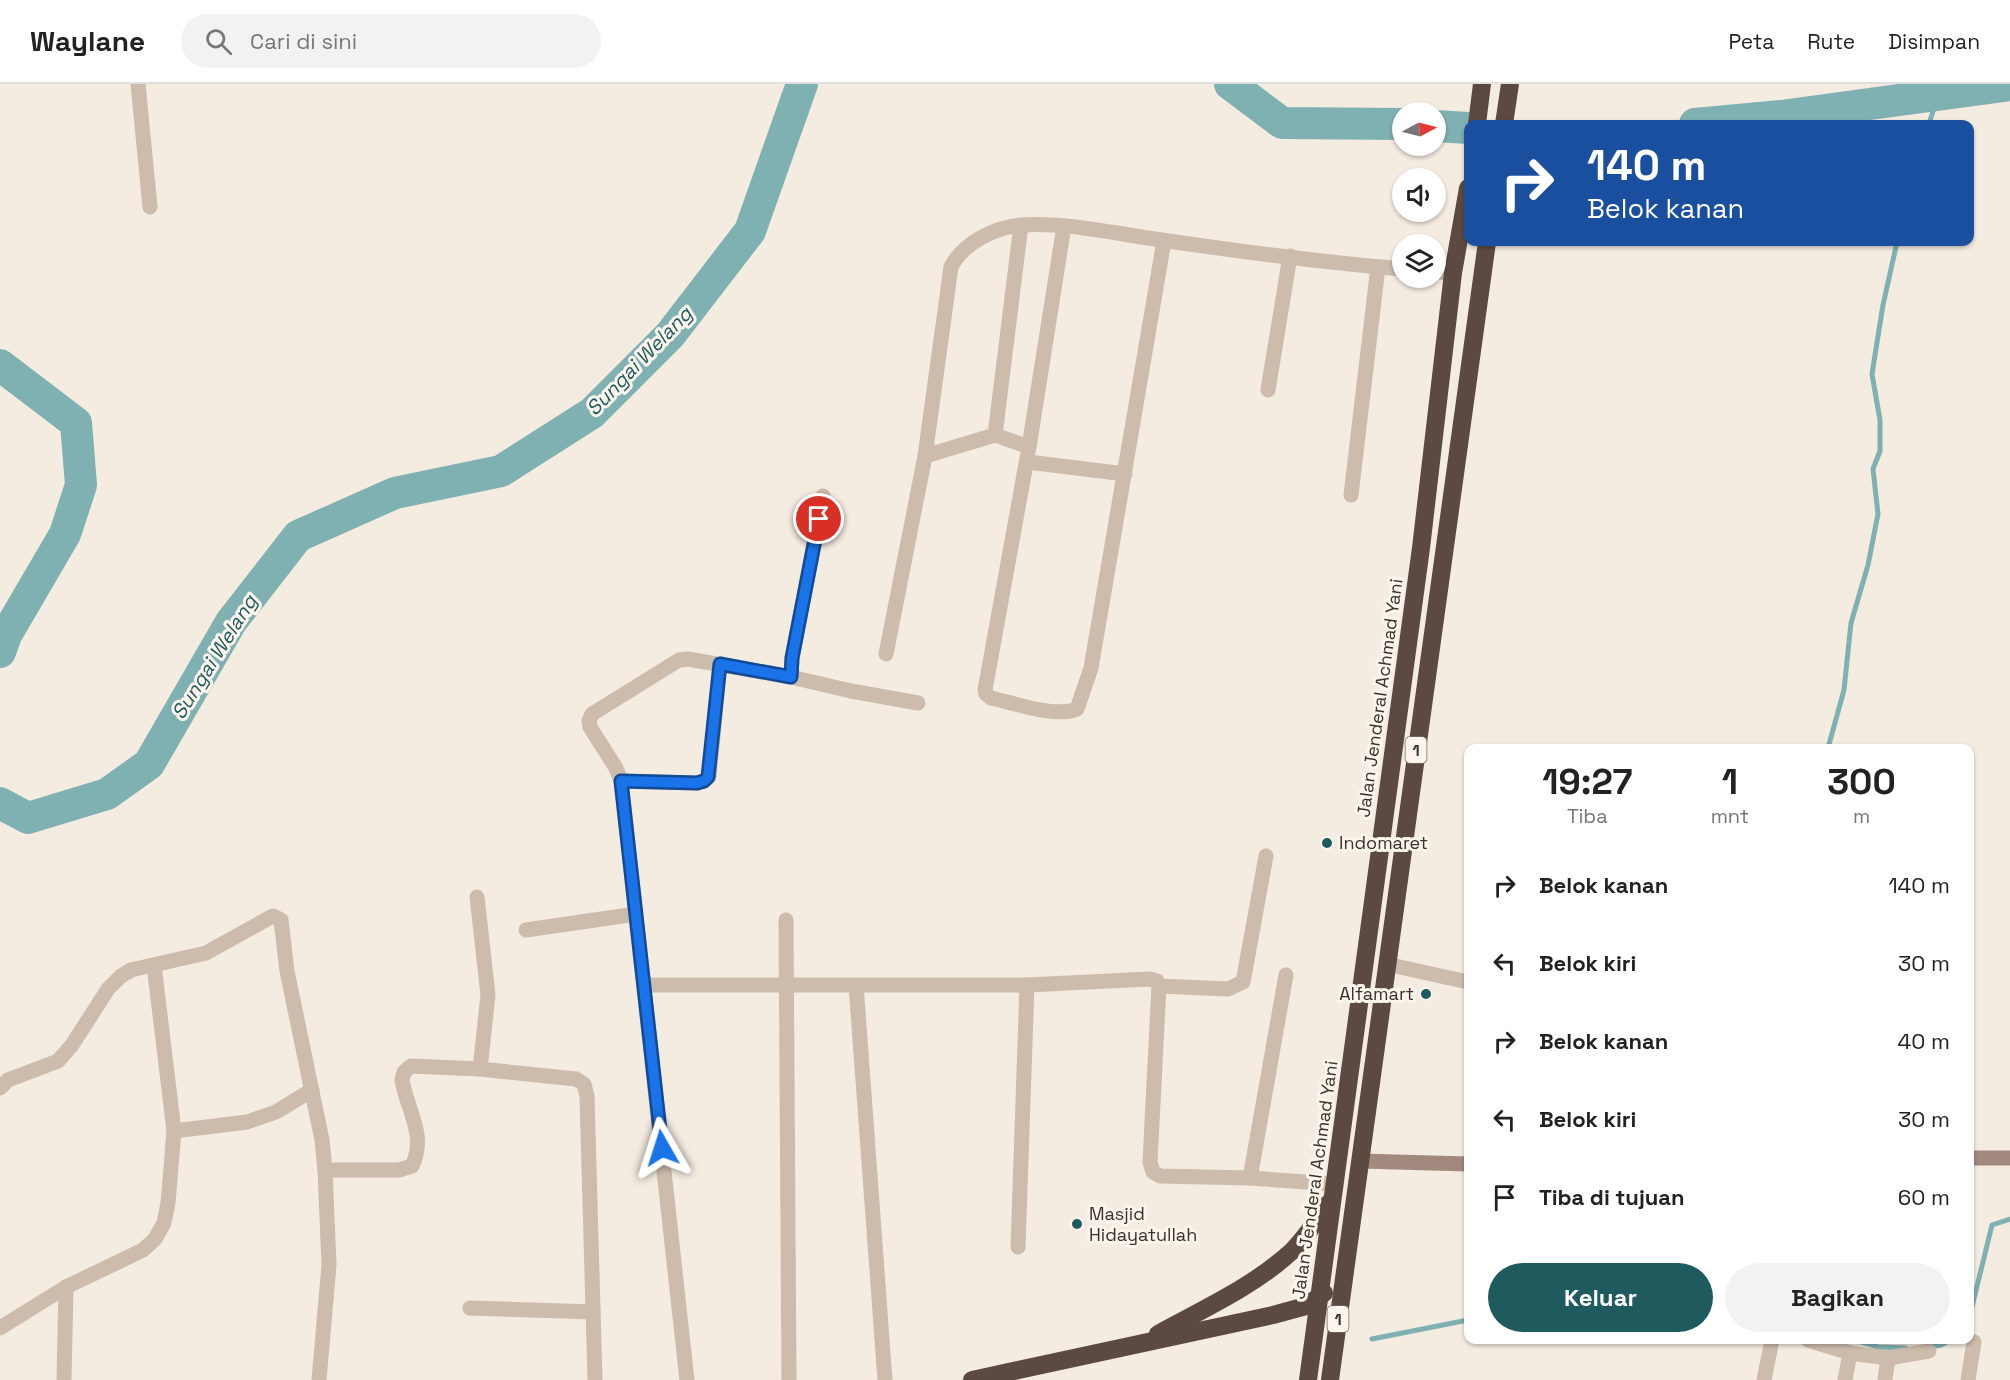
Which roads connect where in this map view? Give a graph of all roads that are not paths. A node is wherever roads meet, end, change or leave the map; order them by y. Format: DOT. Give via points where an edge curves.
graph roads {
  1 [pos="138,84"];
  2 [pos="1482,84"];
  3 [pos="1510,84"];
  4 [pos="1478,120"];
  5 [pos="1505,120"];
  6 [pos="150,207"];
  7 [pos="1464,207"];
  8 [pos="1021,225"];
  9 [pos="1064,226"];
  10 [pos="1164,241"];
  11 [pos="1485,246"];
  12 [pos="1290,256"];
  13 [pos="1446,266"];
  14 [pos="1378,267"];
  15 [pos="1392,268"];
  16 [pos="1443,288"];
  17 [pos="1268,390"];
  18 [pos="995,435"];
  19 [pos="1028,454"];
  20 [pos="925,456"];
  21 [pos="1125,474"];
  22 [pos="1351,495"];
  23 [pos="823,496"];
  24 [pos="886,654"];
  25 [pos="720,664"];
  26 [pos="791,677"];
  27 [pos="918,703"];
  28 [pos="621,781"];
  29 [pos="1266,856"];
  30 [pos="477,897"];
  31 [pos="636,914"];
  32 [pos="786,920"];
  33 [pos="526,930"];
  34 [pos="1386,964"];
  35 [pos="154,965"];
  36 [pos="1286,975"];
  37 [pos="1464,981"];
  38 [pos="645,985"];
  39 [pos="856,985"];
  40 [pos="1027,985"];
  41 [pos="788,986"];
  42 [pos="1159,986"];
  43 [pos="480,1069"];
  44 [pos="0,1088"];
  45 [pos="312,1090"];
  46 [pos="174,1131"];
  47 [pos="1974,1158"];
  48 [pos="2010,1158"];
  49 [pos="1360,1161"];
  50 [pos="1464,1164"];
  51 [pos="325,1170"];
  52 [pos="1250,1178"];
  53 [pos="1332,1192"];
  54 [pos="1018,1247"];
  55 [pos="1346,1258"];
  56 [pos="66,1287"];
  57 [pos="1319,1298"];
  58 [pos="470,1308"];
  59 [pos="593,1312"];
  60 [pos="0,1328"];
  61 [pos="1140,1343"];
  62 [pos="1771,1344"];
  63 [pos="1821,1344"];
  64 [pos="1974,1344"];
  65 [pos="1929,1351"];
  66 [pos="1850,1353"];
  67 [pos="1888,1358"];
  68 [pos="64,1380"];
  69 [pos="320,1380"];
  70 [pos="595,1380"];
  71 [pos="687,1380"];
  72 [pos="789,1380"];
  73 [pos="885,1380"];
  74 [pos="972,1380"];
  75 [pos="1308,1380"];
  76 [pos="1330,1380"];
  77 [pos="1764,1380"];
  78 [pos="1845,1380"];
  79 [pos="1885,1380"];
  80 [pos="1968,1380"];
  1 -- 6 [label="street"];
  2 -- 4 [label="highway"];
  3 -- 5 [label="highway"];
  7 -- 13 [label="highway, Jalan Jenderal Achmad Yani / 1"];
  8 -- 9 [label="street"];
  8 -- 18 [label="street"];
  8 -- 20 [label="street" via="973,242 956,256 951,267"];
  9 -- 10 [label="street"];
  9 -- 19 [label="street"];
  10 -- 12 [label="street"];
  10 -- 21 [label="street"];
  11 -- 34 [label="highway, 1"];
  12 -- 14 [label="street"];
  12 -- 17 [label="street"];
  14 -- 15 [label="street"];
  14 -- 22 [label="street"];
  16 -- 53 [label="highway, Jalan Jenderal Achmad Yani / 1" via="1421,548"];
  18 -- 19 [label="street"];
  18 -- 20 [label="street"];
  19 -- 21 [label="street"];
  19 -- 21 [label="street" via="985,690 991,698 1052,711 1075,710 1082,698 1091,668"];
  20 -- 24 [label="street"];
  23 -- 26 [label="street"];
  25 -- 26 [label="street"];
  25 -- 28 [label="street" via="708,777 697,783"];
  25 -- 28 [label="street" via="679,660 590,716 590,727"];
  26 -- 27 [label="street"];
  28 -- 31 [label="street"];
  29 -- 42 [label="street" via="1243,982 1228,989"];
  30 -- 43 [label="street" via="488,995"];
  31 -- 33 [label="street"];
  31 -- 38 [label="street"];
  32 -- 41 [label="street"];
  34 -- 37 [label="street"];
  34 -- 49 [label="highway, 1"];
  35 -- 44 [label="street" via="131,970 108,989 58,1061 8,1080"];
  35 -- 45 [label="street" via="206,953 273,916 281,920 287,971"];
  35 -- 46 [label="street"];
  36 -- 52 [label="street"];
  38 -- 41 [label="street"];
  38 -- 71 [label="street"];
  39 -- 40 [label="street"];
  39 -- 41 [label="street"];
  39 -- 73 [label="street"];
  40 -- 42 [label="street" via="1150,979"];
  40 -- 54 [label="street"];
  41 -- 72 [label="street"];
  42 -- 52 [label="street" via="1150,1162 1153,1172 1160,1176"];
  43 -- 51 [label="street" via="417,1065 404,1072 404,1089 419,1135 412,1166 399,1170"];
  43 -- 59 [label="street" via="576,1079 584,1084"];
  45 -- 46 [label="street" via="276,1112 247,1122"];
  45 -- 51 [label="street"];
  46 -- 56 [label="street" via="168,1203 164,1223 155,1239 143,1250"];
  47 -- 48 [label="street"];
  49 -- 50 [label="street"];
  49 -- 55 [label="highway, 1"];
  51 -- 69 [label="street" via="329,1265"];
  52 -- 53 [label="street"];
  53 -- 57 [label="highway, Jalan Jenderal Achmad Yani / 1"];
  53 -- 61 [label="highway" via="1313,1226 1292,1251 1250,1284"];
  55 -- 57 [label="highway" via="1333,1284"];
  55 -- 76 [label="highway, 1"];
  56 -- 60 [label="street"];
  56 -- 68 [label="street"];
  57 -- 61 [label="highway" via="1273,1315"];
  57 -- 75 [label="highway, Jalan Jenderal Achmad Yani / 1"];
  58 -- 59 [label="street"];
  59 -- 70 [label="street"];
  61 -- 74 [label="highway"];
  62 -- 77 [label="street"];
  63 -- 66 [label="street"];
  64 -- 80 [label="street"];
  65 -- 67 [label="street"];
  66 -- 67 [label="street"];
  66 -- 78 [label="street"];
  67 -- 79 [label="street"];
}
